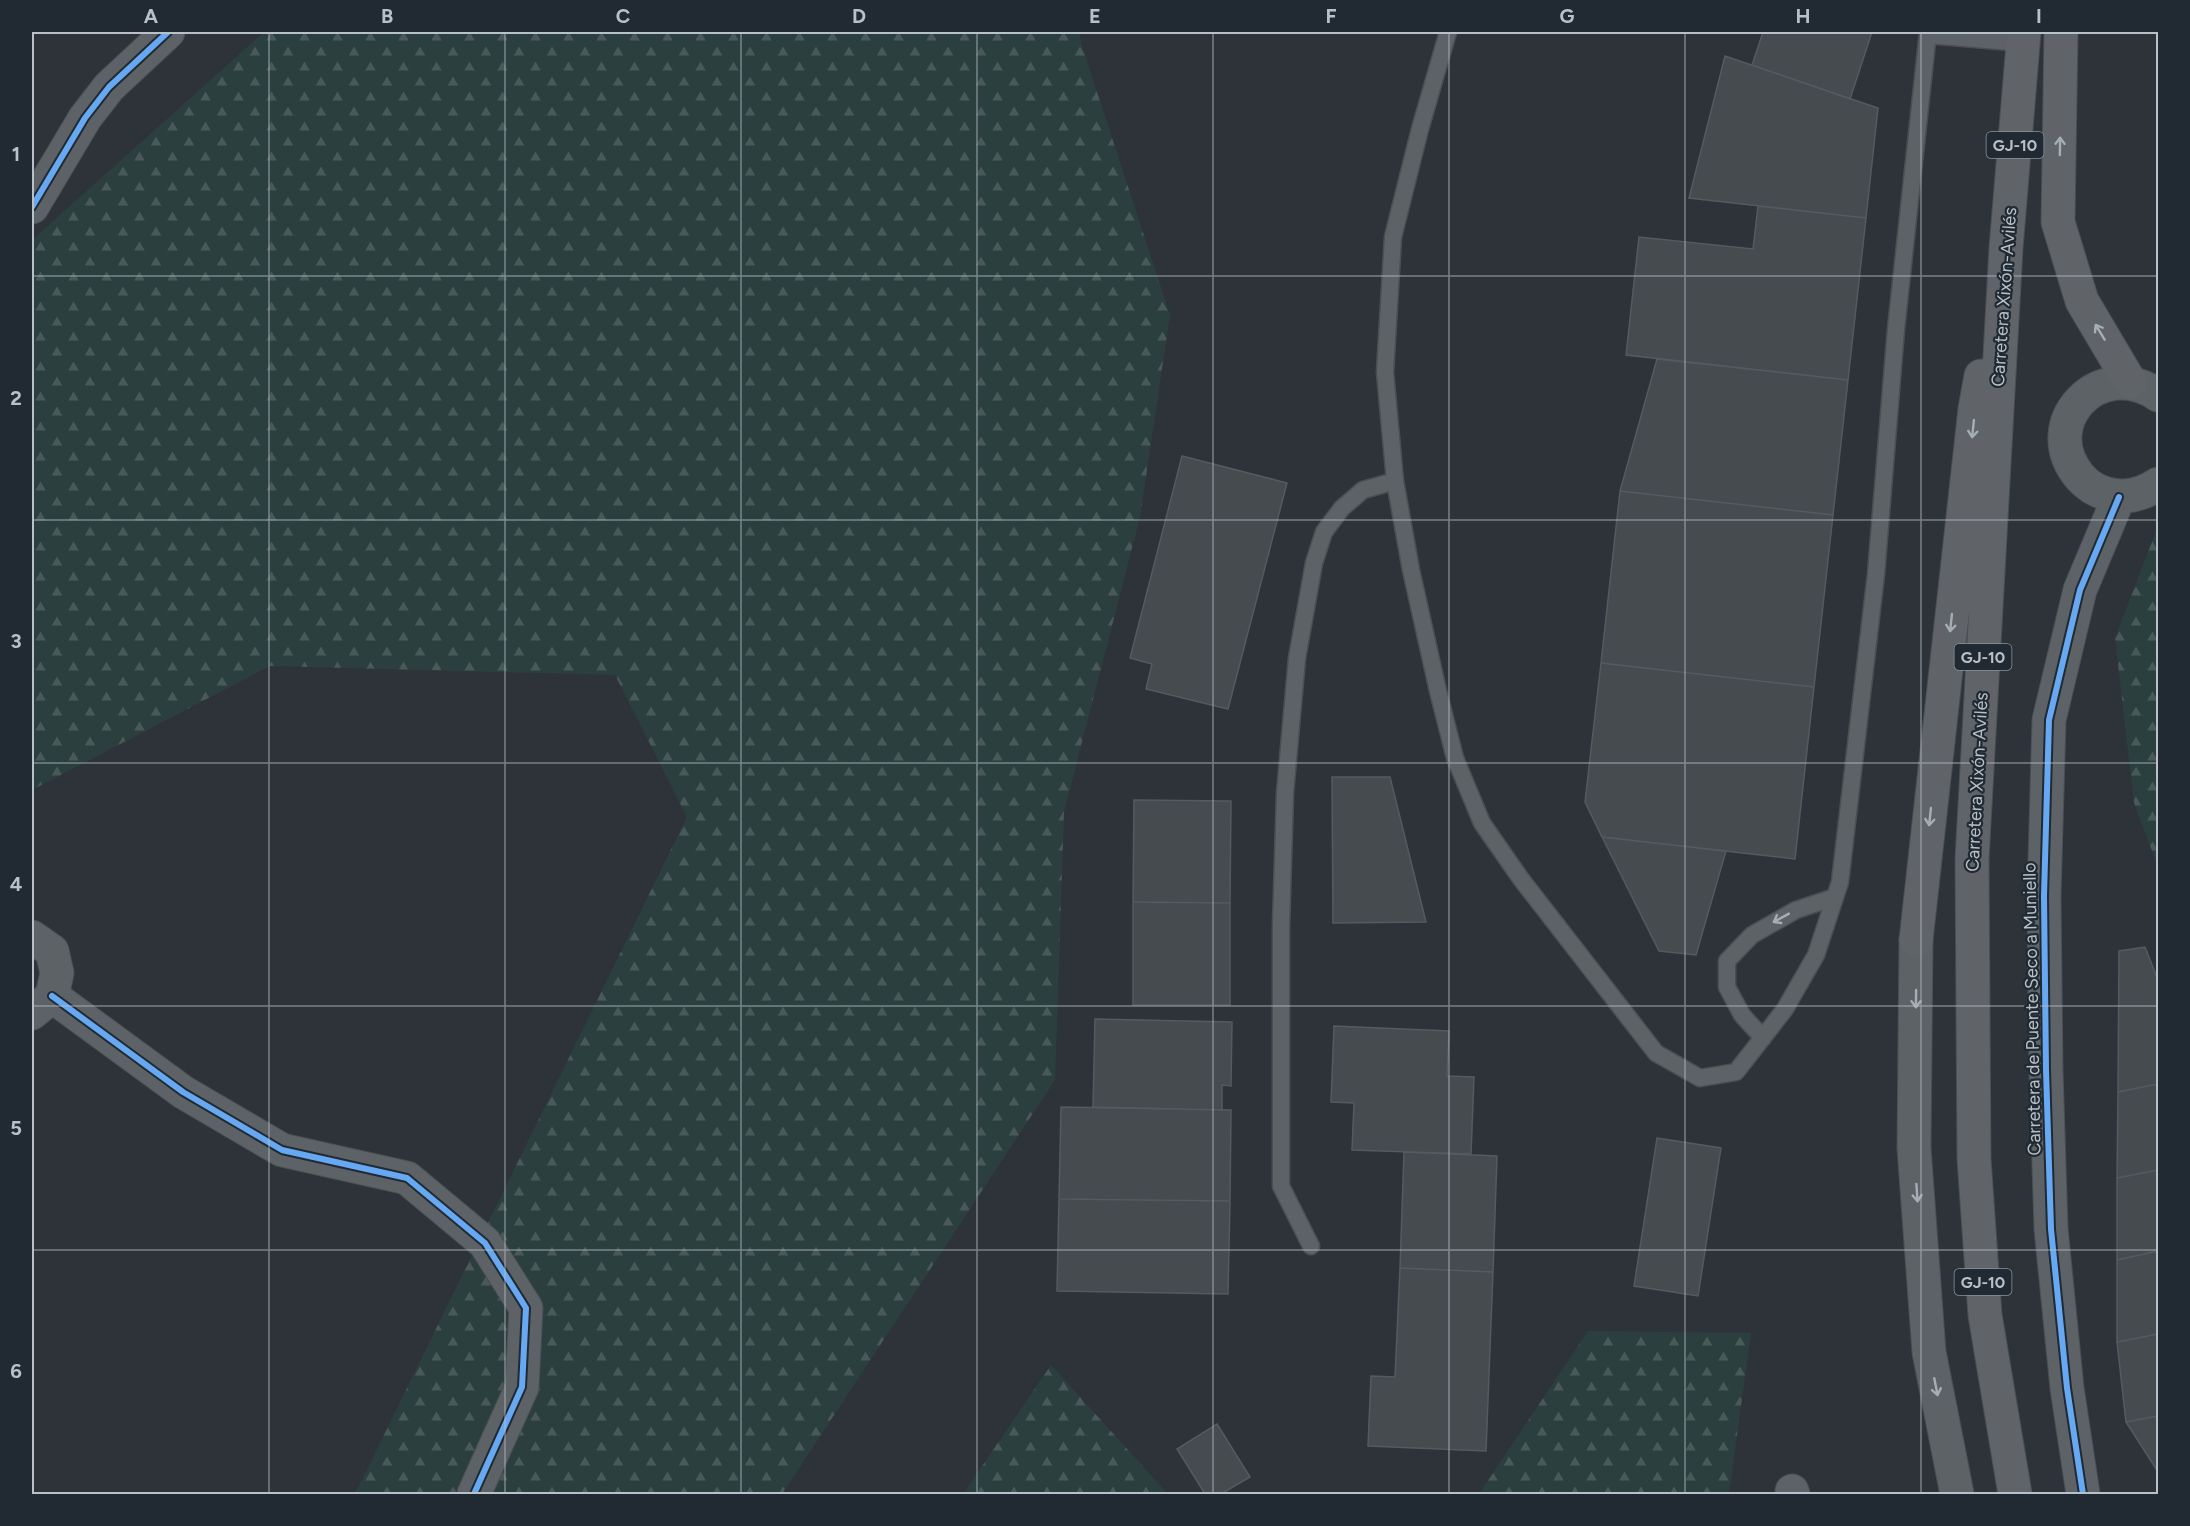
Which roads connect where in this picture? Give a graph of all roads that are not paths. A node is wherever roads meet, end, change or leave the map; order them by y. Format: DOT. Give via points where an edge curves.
graph roads {
  1 [pos="168,32"];
  2 [pos="1448,32"];
  3 [pos="2061,32"];
  4 [pos="1928,33"];
  5 [pos="2023,37"];
  6 [pos="32,207"];
  7 [pos="2006,248"];
  8 [pos="2144,389"];
  9 [pos="1395,481"];
  10 [pos="2158,484"];
  11 [pos="2119,497"];
  12 [pos="1835,897"];
  13 [pos="32,937"];
  14 [pos="1916,940"];
  15 [pos="41,1004"];
  16 [pos="1763,1038"];
  17 [pos="1311,1246"];
  18 [pos="474,1494"];
  19 [pos="1957,1494"];
  20 [pos="2015,1494"];
  21 [pos="2082,1494"];
  1 -- 6 [label="street" via="109,87 85,118"];
  2 -- 9 [label="lane" via="1393,237 1385,372"];
  8 -- 3 [label="highway, one-way" via="2082,302 2058,222"];
  4 -- 5 [label="lane"];
  4 -- 12 [label="lane" via="1876,574 1840,882"];
  5 -- 7 [label="highway, Carretera Xixón-Avilés / GJ-10"];
  7 -- 14 [label="highway, one-way" via="1975,410"];
  7 -- 20 [label="highway, Carretera Xixón-Avilés / GJ-10" via="1972,859 1972,1067 1985,1315"];
  8 -- 11 [label="street" via="2112,383 2094,389 2070,416 2065,434 2066,452 2073,469 2085,483"];
  9 -- 16 [label="lane" via="1411,570 1455,758 1482,823 1656,1053 1700,1078 1736,1072"];
  9 -- 17 [label="lane" via="1363,490 1342,508 1324,532 1314,563 1297,658 1285,793 1281,1186"];
  10 -- 11 [label="street" via="2135,495"];
  11 -- 21 [label="street, Carretera de Puente Seco a Muniello" via="2080,590 2049,720 2044,896 2051,1229"];
  12 -- 16 [label="lane" via="1816,955"];
  12 -- 16 [label="lane, one-way" via="1796,910 1752,935 1727,961 1727,987 1742,1015"];
  13 -- 15 [label="street" via="52,951 57,973"];
  14 -- 19 [label="street, one-way" via="1914,1148 1926,1318"];
  15 -- 18 [label="street" via="282,1150 407,1178 486,1243 526,1308 522,1387"];
}
